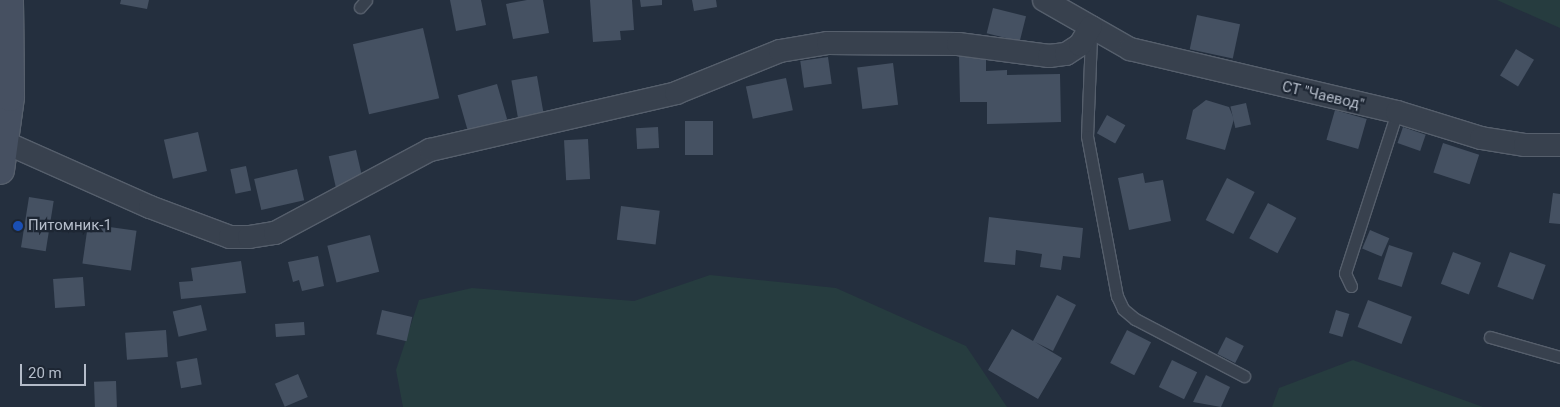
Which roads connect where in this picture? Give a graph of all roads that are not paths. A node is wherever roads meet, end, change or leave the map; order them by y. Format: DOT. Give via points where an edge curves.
graph roads {
  1 [pos="9,0"];
  2 [pos="1044,0"];
  3 [pos="1091,28"];
  4 [pos="1397,112"];
  5 [pos="4,142"];
  6 [pos="1560,144"];
  7 [pos="0,170"];
  8 [pos="1351,286"];
  9 [pos="1490,337"];
  10 [pos="1560,357"];
  11 [pos="1244,376"];
  1 -- 5 [label="main road" via="10,97"];
  2 -- 3 [label="street, СТ \"Чаевод\""];
  3 -- 4 [label="street, СТ \"Чаевод\"" via="1130,49"];
  3 -- 5 [label="street" via="1080,45 1066,54 1049,56 958,44 828,43 780,51 676,93 430,150 283,229 249,238 230,237 150,207"];
  3 -- 11 [label="lane" via="1087,136 1117,296 1123,309 1135,319"];
  4 -- 6 [label="street, СТ \"Чаевод\"" via="1481,138 1525,145"];
  4 -- 8 [label="lane" via="1345,272"];
  5 -- 7 [label="main road"];
  9 -- 10 [label="lane"];
}
